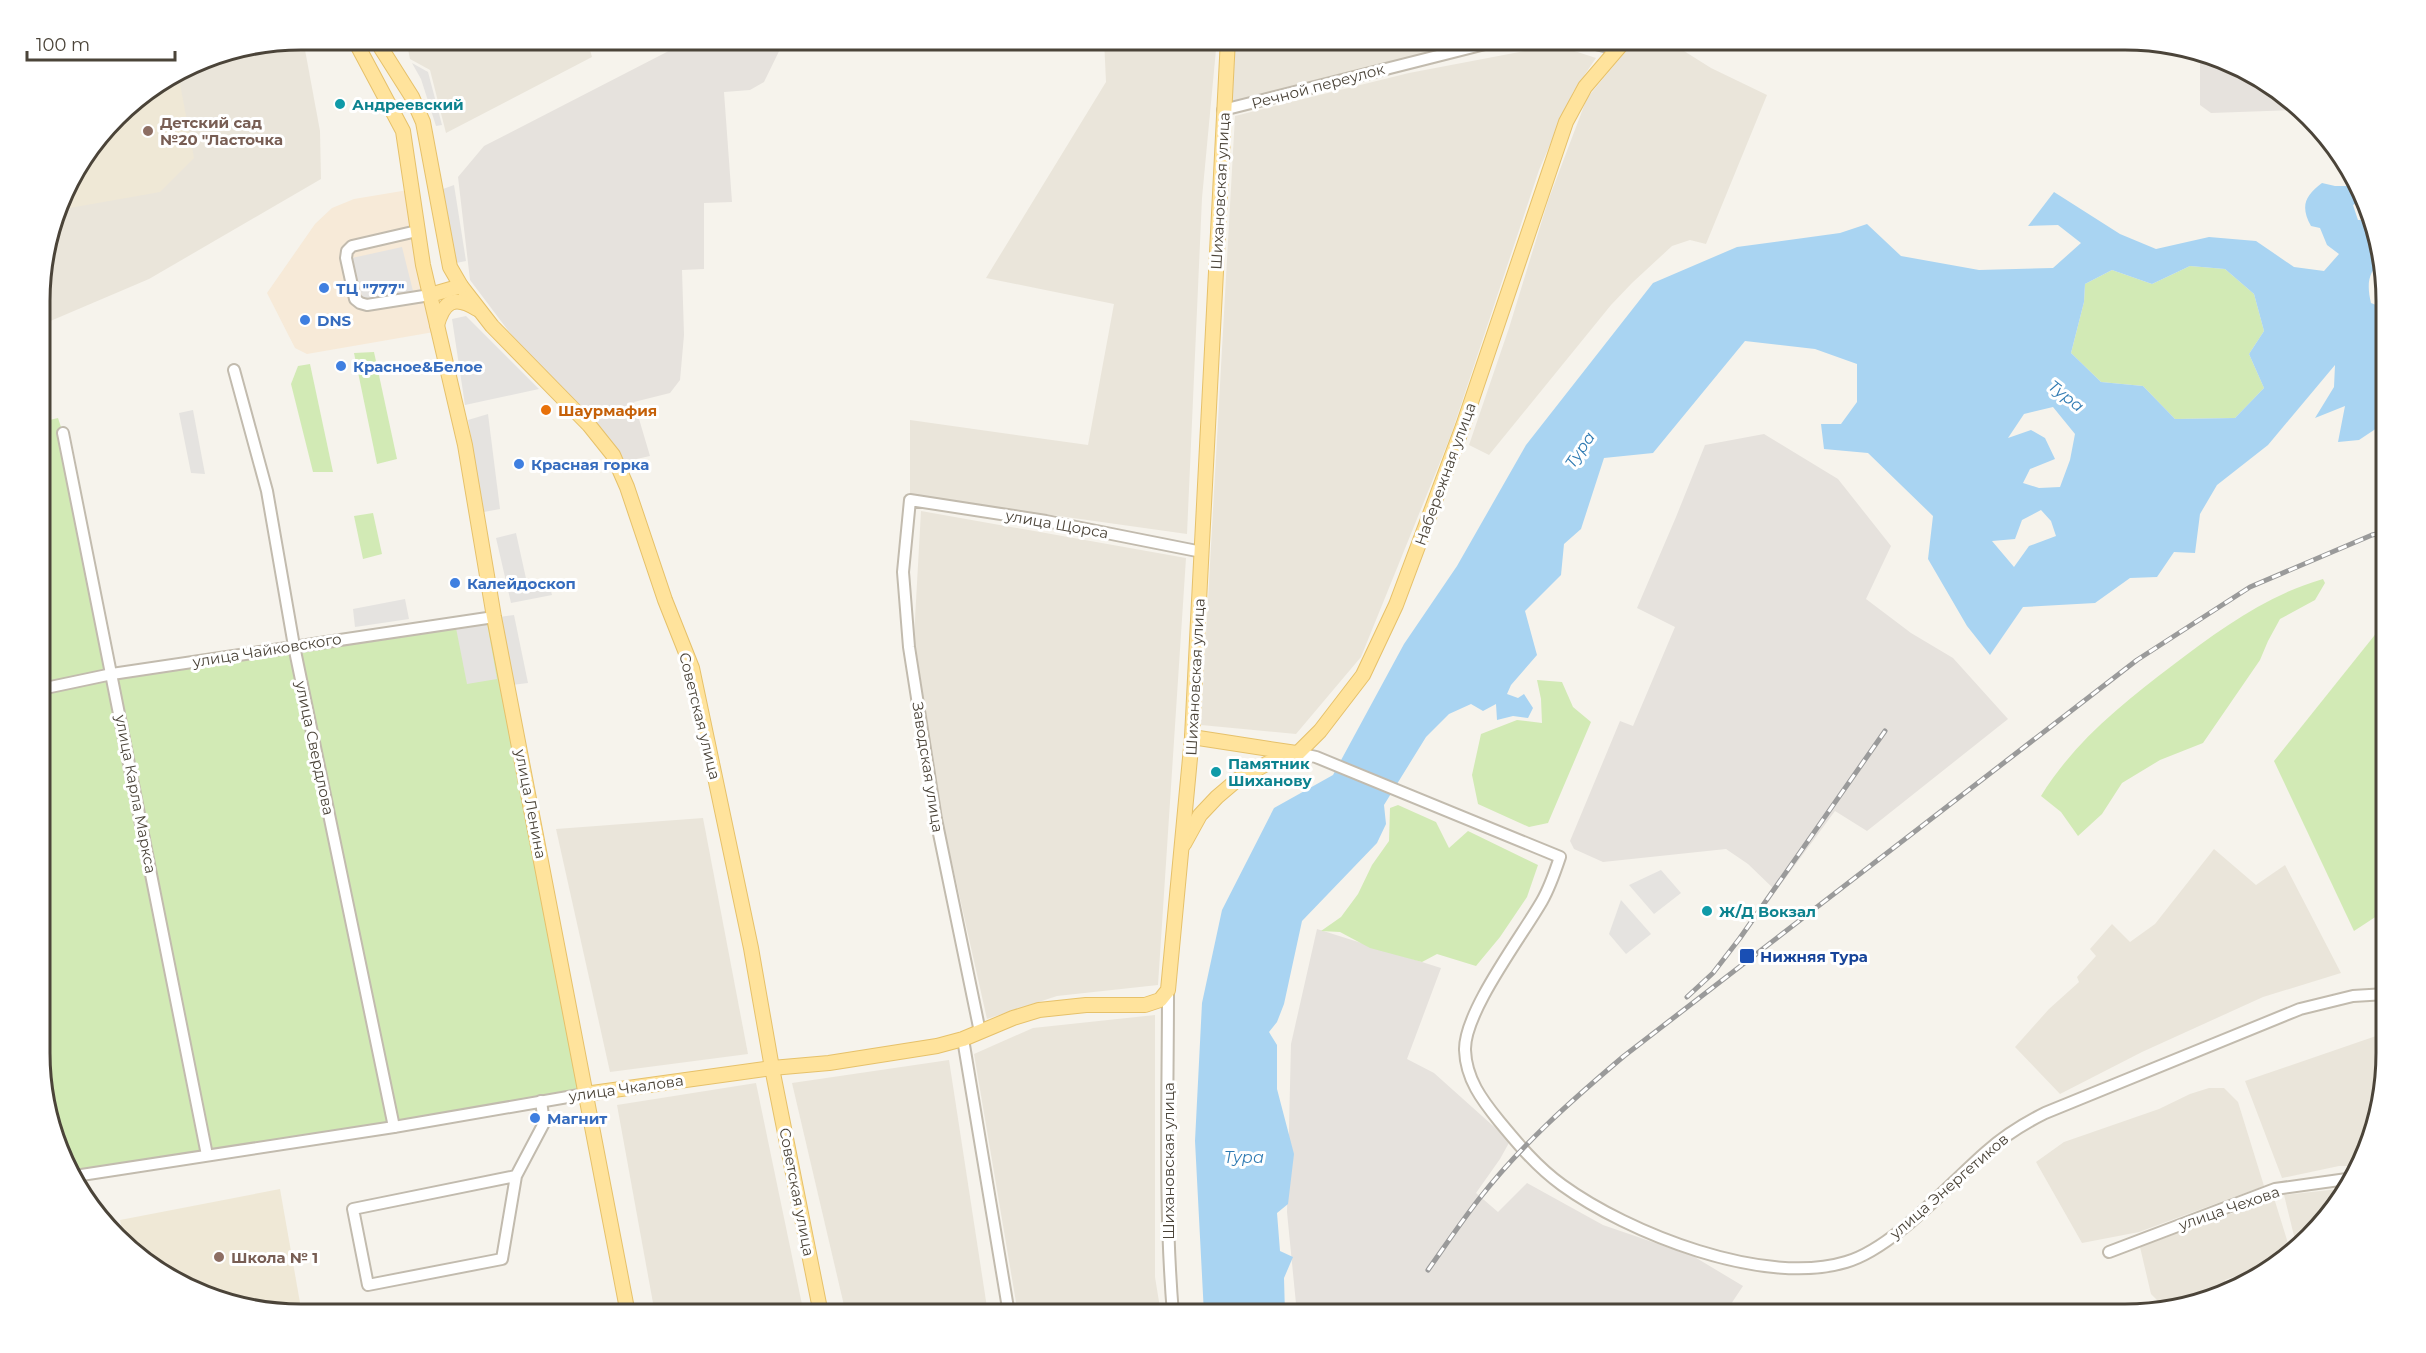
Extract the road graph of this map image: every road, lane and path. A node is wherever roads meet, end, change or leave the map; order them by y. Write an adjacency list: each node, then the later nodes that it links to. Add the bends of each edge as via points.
1 (360, 50): 7 (main road)
2 (384, 50): 6 (main road, Советская улица)
3 (1227, 50): 8 (main road, Шихановская улица)
4 (1461, 50): 8 (street, Речной переулок)
5 (1617, 50): 26 (main road, Набережная улица, via 1585,87 1566,122 1459,437 1379,642 1342,705)
6 (386, 56): 7 (main road, via 378,54); 9 (main road, Советская улица)
7 (366, 62): 10 (main road)
8 (1223, 110): 20 (main road, Шихановская улица)
9 (423, 121): 10 (main road, via 420,126); 11 (main road, Советская улица)
10 (402, 129): 12 (main road, улица Ленина)
11 (441, 227): 12 (main road); 13 (main road, Советская улица, via 450,267)
12 (417, 231): 14 (main road, улица Ленина); 14 (street, via 352,246 346,258 360,303)
13 (461, 286): 14 (main road); 15 (main road, Советская улица)
14 (430, 295): 16 (main road, улица Ленина)
15 (481, 312): 16 (main road, via 458,301 447,304); 32 (main road, Советская улица, via 589,425 613,455 627,487 692,668)
16 (437, 325): 21 (main road, улица Ленина, via 465,445)
17 (234, 370): 22 (street, улица Свердлова, via 267,491)
18 (63, 433): 23 (street, улица Карла Маркса)
19 (910, 500): 20 (street, улица Щорса, via 1046,521); 30 (street, Заводская улица, via 903,572 909,647 936,819)
20 (1202, 552): 25 (main road, Шихановская улица)
21 (494, 617): 22 (street, улица Чайковского); 33 (main road, улица Ленина)
22 (294, 646): 23 (street, улица Чайковского); 35 (street, улица Свердлова)
23 (112, 674): 24 (street, улица Чайковского); 36 (street, улица Карла Маркса)
24 (50, 687)
25 (1192, 737): 26 (main road); 27 (main road, Шихановская улица)
26 (1298, 753): 27 (main road, Набережная улица, via 1237,780 1200,815); 29 (street, улица Энергетиков, via 1560,857 1543,899 1478,1006 1466,1038 1468,1071 1479,1095 1522,1149 1561,1184 1587,1202 1674,1243 1716,1256 1795,1269 1847,1262 1890,1237 1987,1151 2016,1128 2045,1113 2300,1009)
27 (1182, 848): 28 (main road, Шихановская улица)
28 (1168, 990): 30 (main road, улица Чкалова, via 1160,1000 1145,1005 1053,1008 1013,1018); 44 (street, Шихановская улица)
29 (2376, 995)
30 (981, 1032): 31 (main road, улица Чкалова)
31 (963, 1039): 32 (main road, улица Чкалова, via 829,1063); 43 (street)
32 (772, 1068): 33 (main road, улица Чкалова); 42 (main road, Советская улица)
33 (585, 1094): 34 (street, улица Чкалова); 41 (main road, улица Ленина)
34 (541, 1101): 35 (street, улица Чкалова); 38 (street, via 544,1123)
35 (394, 1127): 36 (street, улица Чкалова)
36 (207, 1155): 37 (street, улица Чкалова)
37 (81, 1175)
38 (516, 1176): 38 (street, via 353,1209 368,1285 502,1258)
39 (2342, 1180): 40 (street, улица Чехова, via 2275,1189)
40 (2109, 1252)
41 (626, 1304)
42 (819, 1304)
43 (1007, 1304)
44 (1172, 1304)

